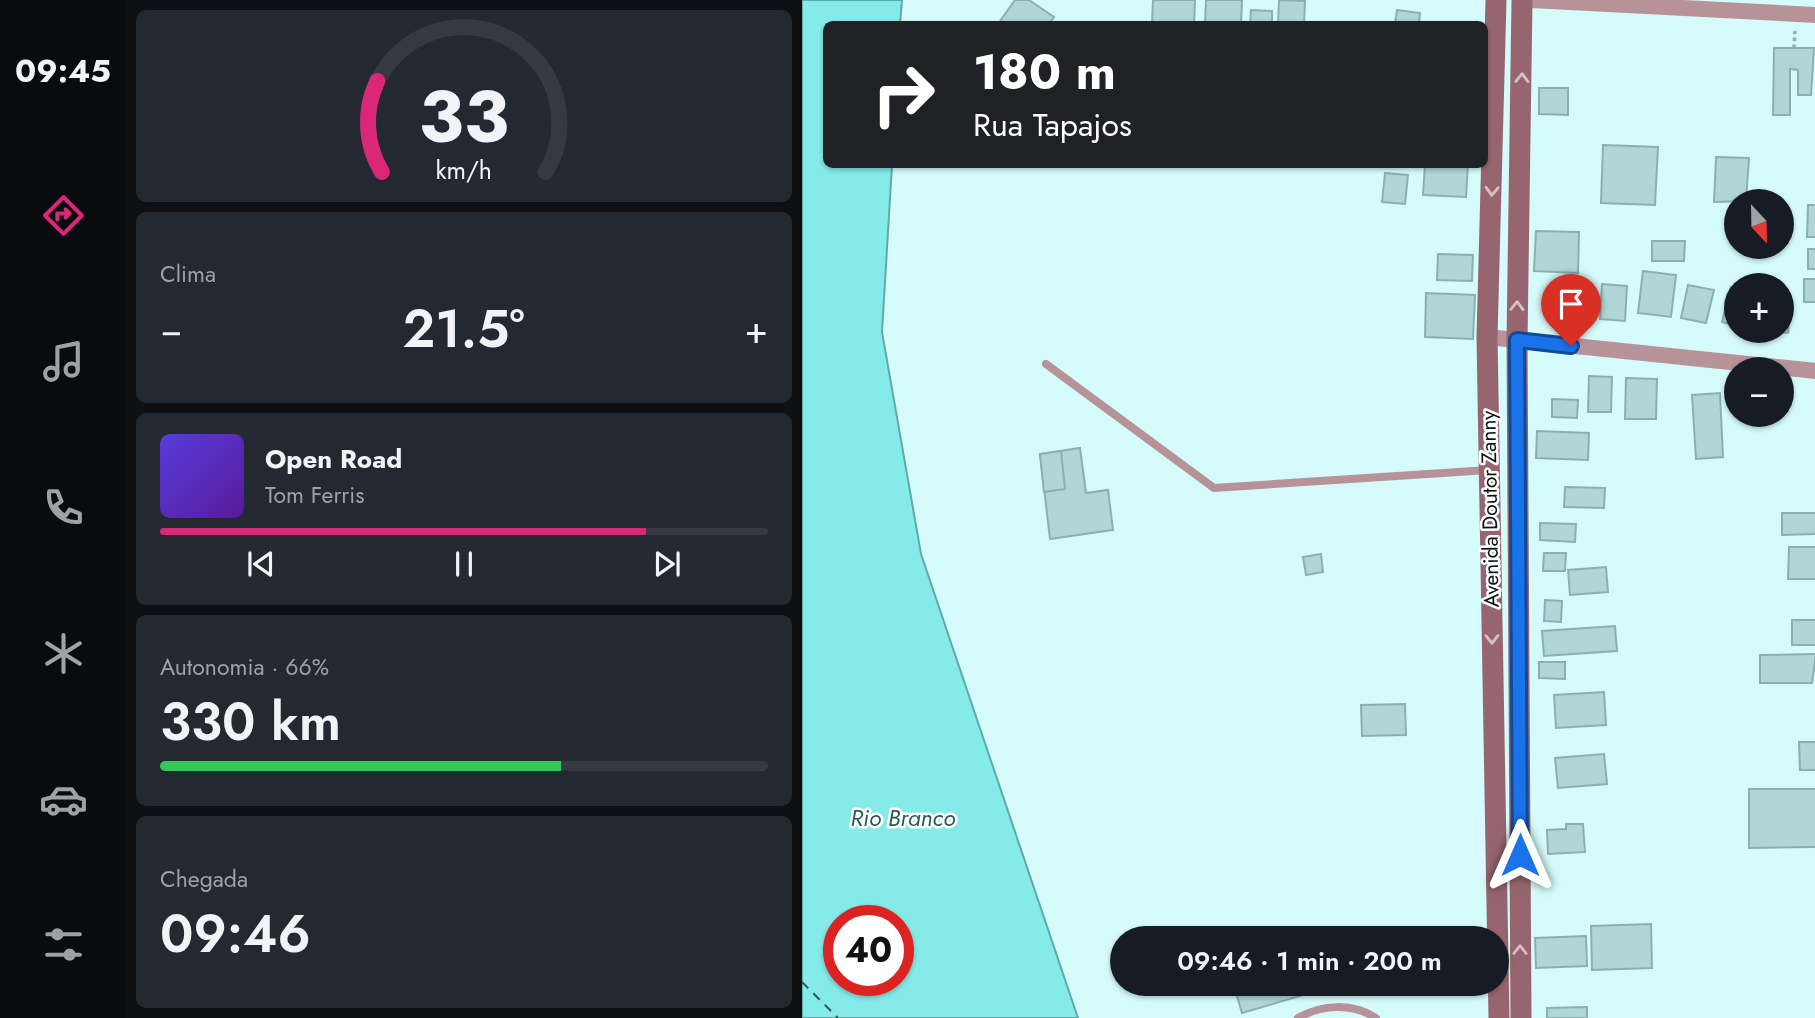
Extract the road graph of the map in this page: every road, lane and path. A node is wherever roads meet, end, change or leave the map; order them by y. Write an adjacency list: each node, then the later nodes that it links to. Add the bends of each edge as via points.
1 (1496, 0): 5 (street, Avenida Doutor Zanny)
2 (1522, 0): 7 (street, Avenida Doutor Zanny, one-way to 2)
3 (1531, 0): 4 (street)
4 (1815, 15)
5 (1489, 136): 6 (street, Avenida Doutor Zanny, one-way to 6)
6 (1487, 337): 7 (street); 10 (street, Avenida Doutor Zanny)
7 (1517, 340): 9 (street); 14 (street, Avenida Doutor Zanny, one-way to 7)
8 (1046, 364): 10 (lane, via 1214,488)
9 (1815, 371)
10 (1489, 470): 13 (street, Avenida Doutor Zanny, one-way to 13)
11 (1298, 1018): 12 (lane, via 1345,1006)
12 (1376, 1018)
13 (1499, 1018)
14 (1521, 1018)

